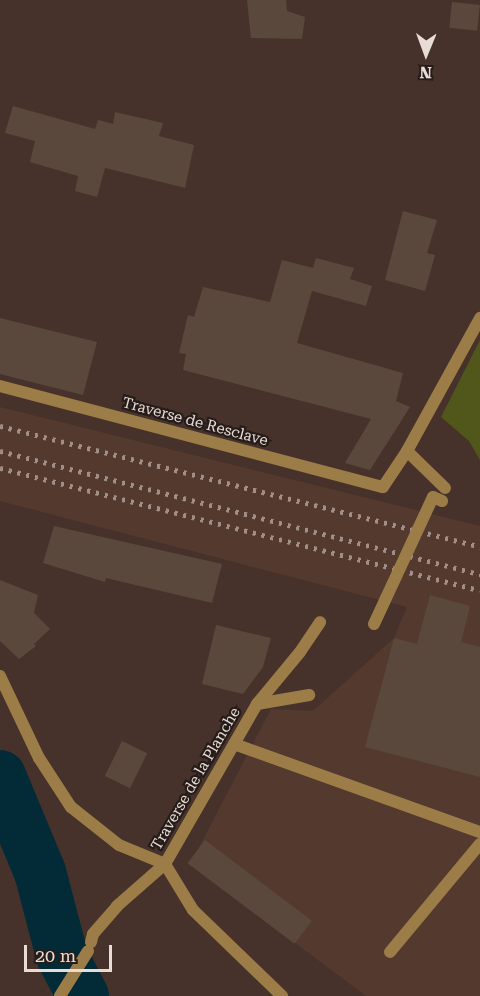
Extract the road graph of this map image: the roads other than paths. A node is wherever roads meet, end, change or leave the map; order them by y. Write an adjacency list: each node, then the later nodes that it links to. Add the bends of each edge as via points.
1 (480, 318): 3 (street)
2 (0, 386): 3 (street, Traverse de Resclave, via 383,487)
3 (407, 451): 4 (street)
4 (445, 488)
5 (442, 501): 7 (street, bridge, via 433,497)
6 (320, 622): 10 (street, Traverse de la Planche)
7 (374, 624)
8 (0, 676): 14 (street, via 39,758 71,807 119,846)
9 (309, 695): 10 (street)
10 (257, 704): 11 (street, Traverse de la Planche)
11 (234, 744): 12 (street); 14 (street, Traverse de la Planche)
12 (480, 832)
13 (480, 844): 15 (street)
14 (165, 864): 16 (street, Traverse de la Planche, via 117,906 93,934); 17 (street, via 193,910)
15 (390, 952)
16 (60, 996)
17 (282, 996)

